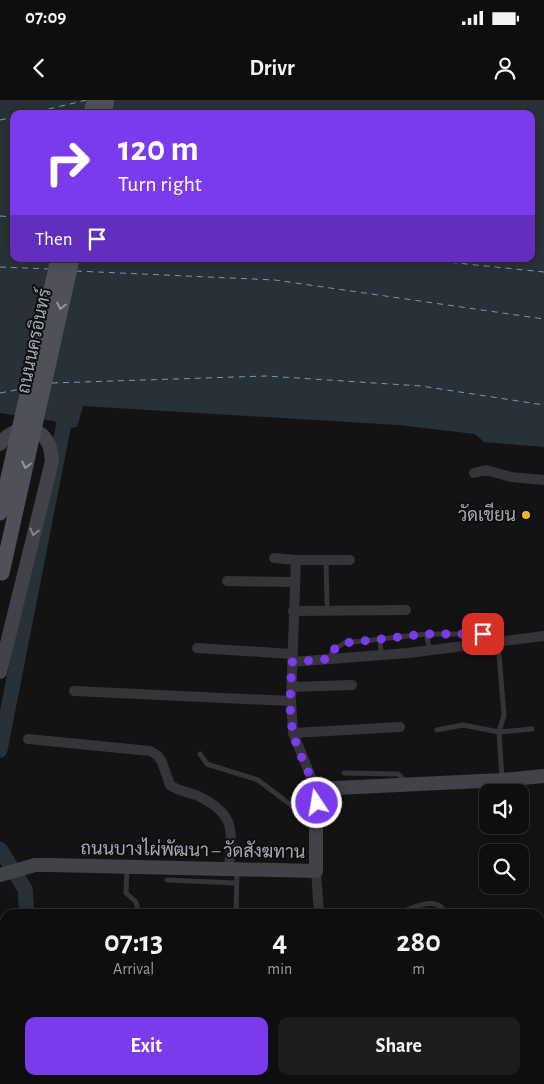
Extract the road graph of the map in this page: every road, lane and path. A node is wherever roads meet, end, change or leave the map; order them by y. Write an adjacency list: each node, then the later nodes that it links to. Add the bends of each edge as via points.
1 (57, 262): 6 (main road, ถนนนครอินทร์, bridge)
2 (71, 262): 11 (main road, ถนนนครอินทร์, one-way to 11, bridge)
3 (0, 444): 27 (street, one-way to 27, via 15,430 36,432 50,445 52,461)
4 (474, 473): 5 (street, via 486,470 510,478)
5 (544, 480)
6 (0, 514)
7 (274, 558): 8 (street)
8 (296, 560): 9 (street); 13 (street)
9 (326, 560): 10 (street); 14 (lane)
10 (350, 560)
11 (1, 578)
12 (227, 581): 13 (street)
13 (295, 582): 16 (street)
14 (327, 604)
15 (406, 610): 16 (street)
16 (293, 611): 25 (street)
17 (426, 634): 19 (lane); 20 (lane); 23 (lane)
18 (544, 636): 21 (street)
19 (380, 638): 24 (lane); 26 (lane, via 338,645)
20 (472, 640): 21 (street); 23 (street)
21 (496, 643): 35 (lane, via 504,715)
22 (197, 648): 25 (street)
23 (430, 651): 24 (street)
24 (381, 655): 26 (street)
25 (292, 658): 26 (street); 29 (street)
26 (329, 659)
27 (0, 672)
28 (352, 685): 29 (street)
29 (291, 688): 31 (street)
30 (74, 691): 31 (street)
31 (291, 701): 36 (street)
32 (400, 726): 36 (street)
33 (532, 729): 35 (lane)
34 (437, 730): 35 (lane, via 463,725)
35 (499, 732): 41 (lane)
36 (293, 733): 43 (street)
37 (28, 739): 48 (street, via 150,751 158,755 170,785 211,803 226,817 231,832)
38 (200, 754): 44 (lane, via 207,764 258,780 295,808)
39 (344, 773): 42 (lane, via 398,774)
40 (544, 776): 41 (street)
41 (502, 780): 42 (street)
42 (404, 786): 43 (street)
43 (316, 789): 44 (street, ถนนบางไผ่พัฒนา – วัดสังฆทาน)
44 (318, 817): 46 (street, ถนนบางไผ่พัฒนา – วัดสังฆทาน)
45 (127, 867): 47 (street, ถนนบางไผ่พัฒนา – วัดสังฆทาน, via 43,865); 48 (street, ถนนบางไผ่พัฒนา – วัดสังฆทาน); 50 (lane, via 126,893 136,902)
46 (316, 872): 48 (street, ถนนบางไผ่พัฒนา – วัดสังฆทาน); 52 (street)
47 (3, 874)
48 (234, 874): 49 (lane); 51 (lane)
49 (167, 880)
50 (138, 909)
51 (236, 909)
52 (319, 909)
53 (413, 909): 54 (lane, via 432,903 438,903)
54 (443, 909)

